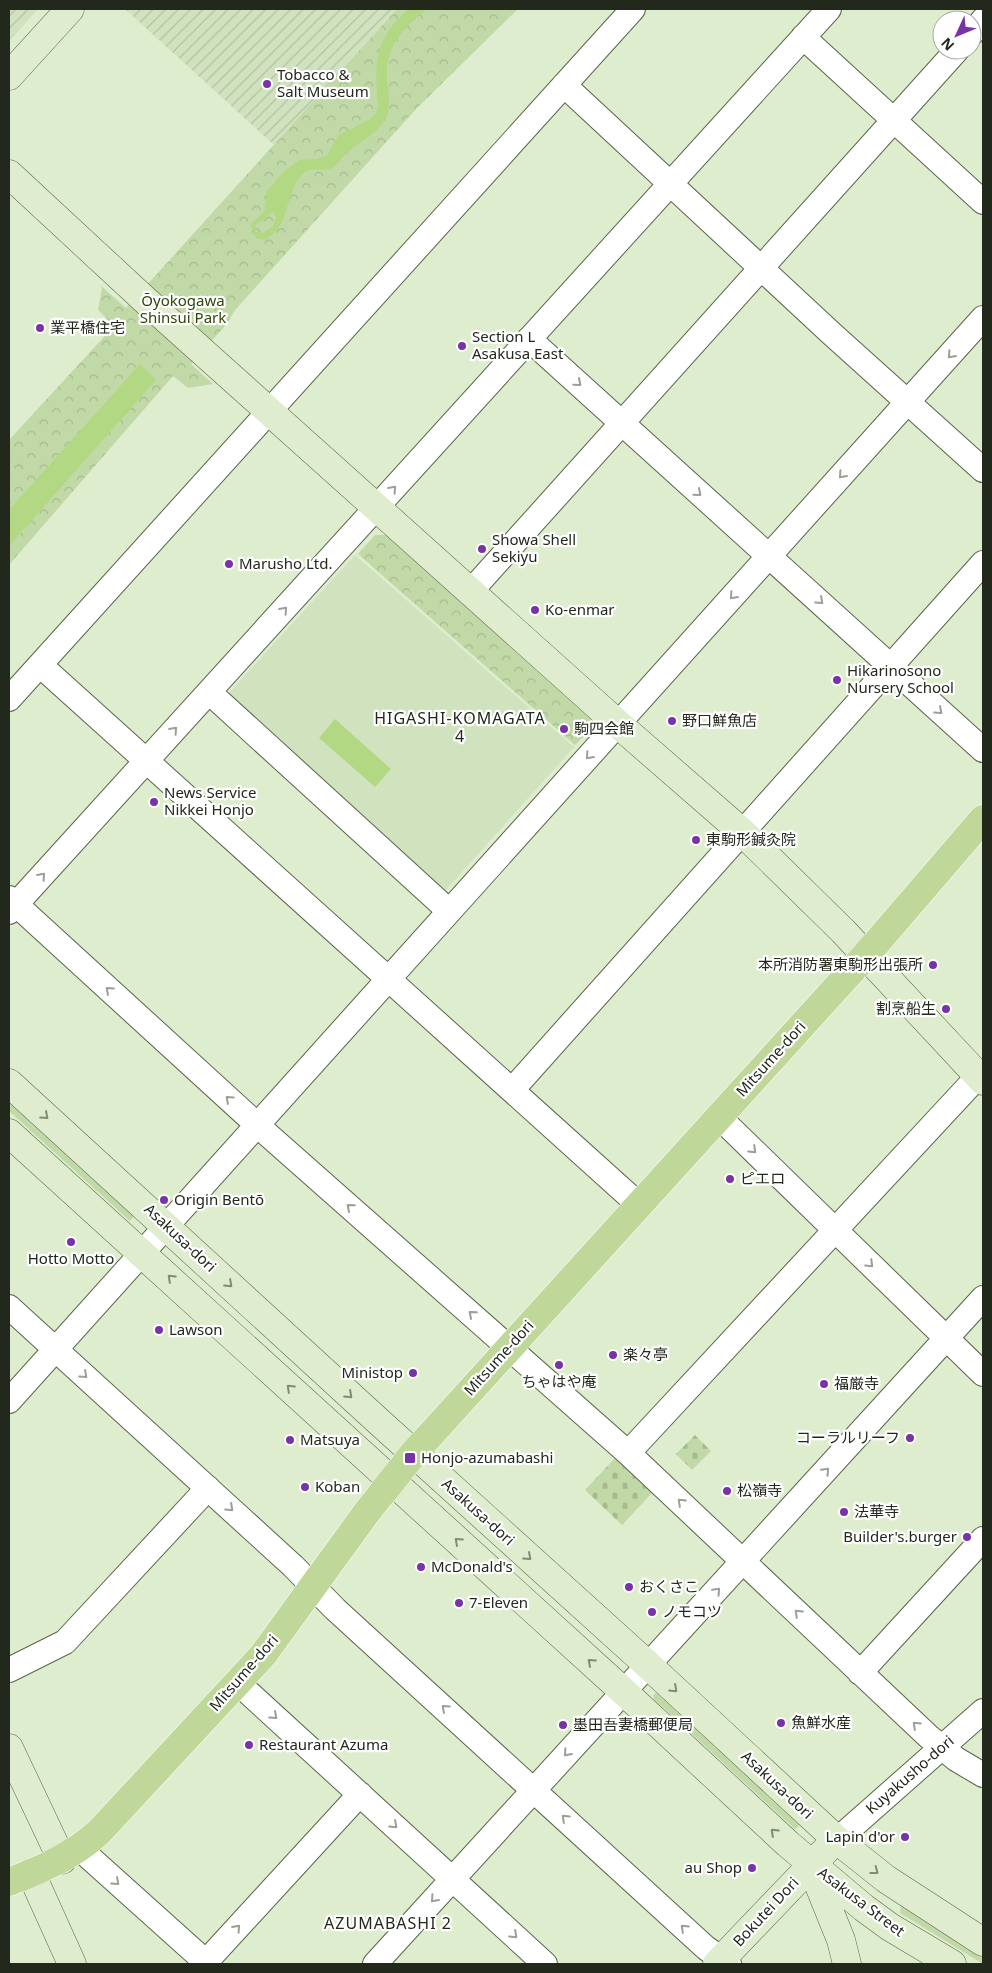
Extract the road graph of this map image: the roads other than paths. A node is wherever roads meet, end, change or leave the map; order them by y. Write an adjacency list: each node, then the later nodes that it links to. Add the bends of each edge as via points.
1 (70, 9): 6 (main road)
2 (633, 9): 7 (street)
3 (829, 9): 4 (street)
4 (803, 37): 8 (street); 10 (street)
5 (948, 60): 8 (street)
6 (9, 76)
7 (564, 85): 10 (street); 16 (street)
8 (894, 120): 11 (street); 12 (street)
9 (9, 174): 16 (main road, via 144,300)
10 (670, 184): 12 (street); 14 (street)
11 (983, 202)
12 (761, 268): 15 (street); 17 (street)
13 (983, 318): 15 (street, one-way to 15)
14 (528, 340): 17 (street, one-way to 17); 19 (street, one-way to 14)
15 (908, 401): 18 (street); 20 (street, one-way to 20)
16 (270, 411): 19 (main road); 23 (street)
17 (622, 422): 20 (street, one-way to 20); 22 (street)
18 (983, 470)
19 (376, 507): 22 (main road); 25 (street, one-way to 19)
20 (769, 555): 24 (street, one-way to 24); 27 (street, one-way to 27)
21 (983, 564): 24 (street)
22 (470, 591): 27 (main road)
23 (40, 665): 26 (street); 29 (street)
24 (892, 666): 28 (street, one-way to 28); 31 (street)
25 (209, 692): 29 (street, one-way to 25); 33 (street)
26 (9, 700)
27 (618, 724): 31 (main road); 33 (street, one-way to 33)
28 (983, 750)
29 (146, 760): 32 (street, one-way to 29); 35 (street)
30 (983, 819): 34 (main road, Mitsume-dori)
31 (742, 832): 34 (main road); 38 (street)
32 (11, 905): 40 (street, one-way to 32)
33 (449, 911): 35 (street)
34 (866, 955): 36 (main road); 39 (main road, Mitsume-dori)
35 (387, 980): 38 (street); 40 (street)
36 (982, 1076): 44 (street)
37 (9, 1083): 43 (main road, Asakusa-dori, one-way to 43)
38 (512, 1090): 42 (street)
39 (718, 1116): 42 (main road, Mitsume-dori); 44 (street, one-way to 44)
40 (258, 1126): 43 (street); 49 (street, one-way to 40)
41 (9, 1133): 45 (main road)
42 (638, 1204): 49 (main road, Mitsume-dori)
43 (166, 1225): 45 (street); 53 (main road, Asakusa-dori, one-way to 53)
44 (836, 1231): 48 (street, one-way to 48); 54 (street)
45 (143, 1253): 50 (street); 55 (main road, one-way to 45)
46 (983, 1298): 48 (street)
47 (9, 1307): 50 (street)
48 (946, 1338): 51 (street); 58 (street, one-way to 48)
49 (509, 1346): 53 (main road, Mitsume-dori); 54 (street)
50 (55, 1350): 52 (street); 56 (street, one-way to 56)
51 (983, 1374)
52 (9, 1401)
53 (414, 1453): 55 (main road, Mitsume-dori); 60 (main road, Asakusa-dori, one-way to 60)
54 (628, 1453): 58 (street, one-way to 54)
55 (391, 1480): 59 (main road, Mitsume-dori); 64 (main road, one-way to 55)
56 (208, 1488): 59 (street, one-way to 59); 61 (street, via 65,1642)
57 (983, 1539): 62 (street)
58 (744, 1561): 60 (street, one-way to 58); 62 (street, one-way to 58)
59 (312, 1587): 63 (main road, Mitsume-dori, via 263,1655); 69 (street, one-way to 59)
60 (648, 1665): 64 (street); 71 (main road, Asakusa-dori, one-way to 71)
61 (9, 1670)
62 (860, 1673): 67 (street, one-way to 62)
63 (238, 1683): 70 (street, one-way to 70); 72 (main road, Mitsume-dori, via 100,1832)
64 (623, 1691): 69 (street, one-way to 69); 73 (main road, one-way to 64)
65 (983, 1711): 67 (street, Kuyakusho-dori)
66 (9, 1748): 72 (main road)
67 (941, 1748): 68 (street); 71 (street, Kuyakusho-dori)
68 (983, 1775)
69 (534, 1789): 75 (street); 78 (street, one-way to 69)
70 (360, 1794): 75 (street, one-way to 75); 80 (street, one-way to 70)
71 (837, 1840): 73 (main road, Bokutei Dori); 76 (main road, one-way to 76, via 886,1879)
72 (71, 1854): 74 (main road, Mitsume-dori); 80 (street, one-way to 80)
73 (811, 1864): 78 (main road, Bokutei Dori); 82 (main road, Asakusa Street); 83 (main road, Asakusa Street, via 890,1926)
74 (20, 1877): 79 (main road)
75 (452, 1879): 77 (street, one-way to 77); 81 (street, one-way to 81)
76 (983, 1942)
77 (536, 1961)
78 (723, 1962)
79 (72, 1964)
80 (206, 1964)
81 (375, 1964)
82 (847, 1964)
83 (952, 1964)

